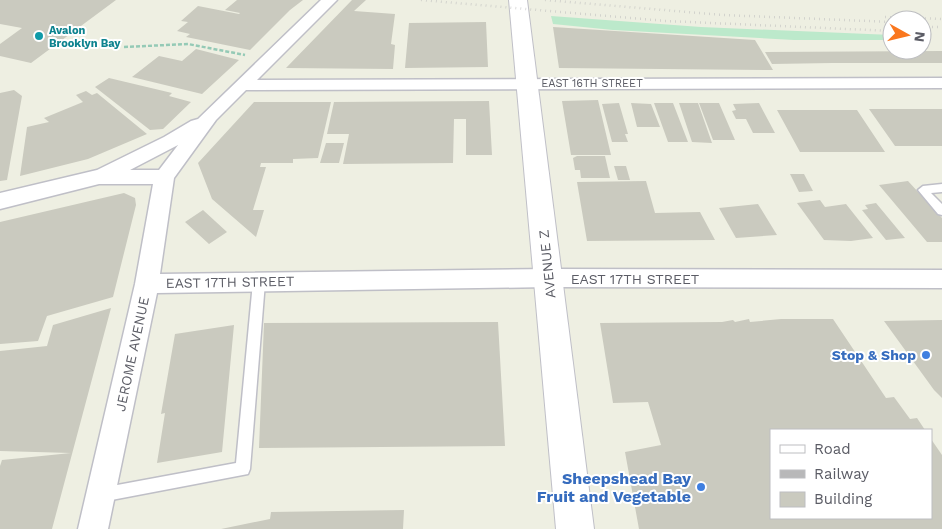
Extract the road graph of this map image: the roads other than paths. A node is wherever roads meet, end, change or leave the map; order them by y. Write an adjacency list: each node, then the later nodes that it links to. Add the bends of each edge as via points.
1 (330, 0): 5 (street)
2 (518, 0): 3 (street, AVENUE Z)
3 (527, 83): 4 (street, EAST 16TH STREET); 5 (street, EAST 16TH STREET); 12 (street, AVENUE Z)
4 (942, 83)
5 (241, 86): 6 (street)
6 (210, 116): 7 (street); 8 (street)
7 (99, 177): 8 (street); 10 (street)
8 (164, 177): 15 (street, JEROME AVENUE)
9 (942, 188): 11 (lane, via 923,190)
10 (0, 201)
11 (942, 211)
12 (548, 278): 13 (street, EAST 17TH STREET); 14 (street, EAST 17TH STREET); 18 (street, AVENUE Z)
13 (942, 279)
14 (259, 282): 15 (street, EAST 17TH STREET); 16 (lane, via 243,469)
15 (147, 284): 16 (street, JEROME AVENUE)
16 (101, 495): 17 (street, JEROME AVENUE)
17 (93, 529)
18 (575, 529)

